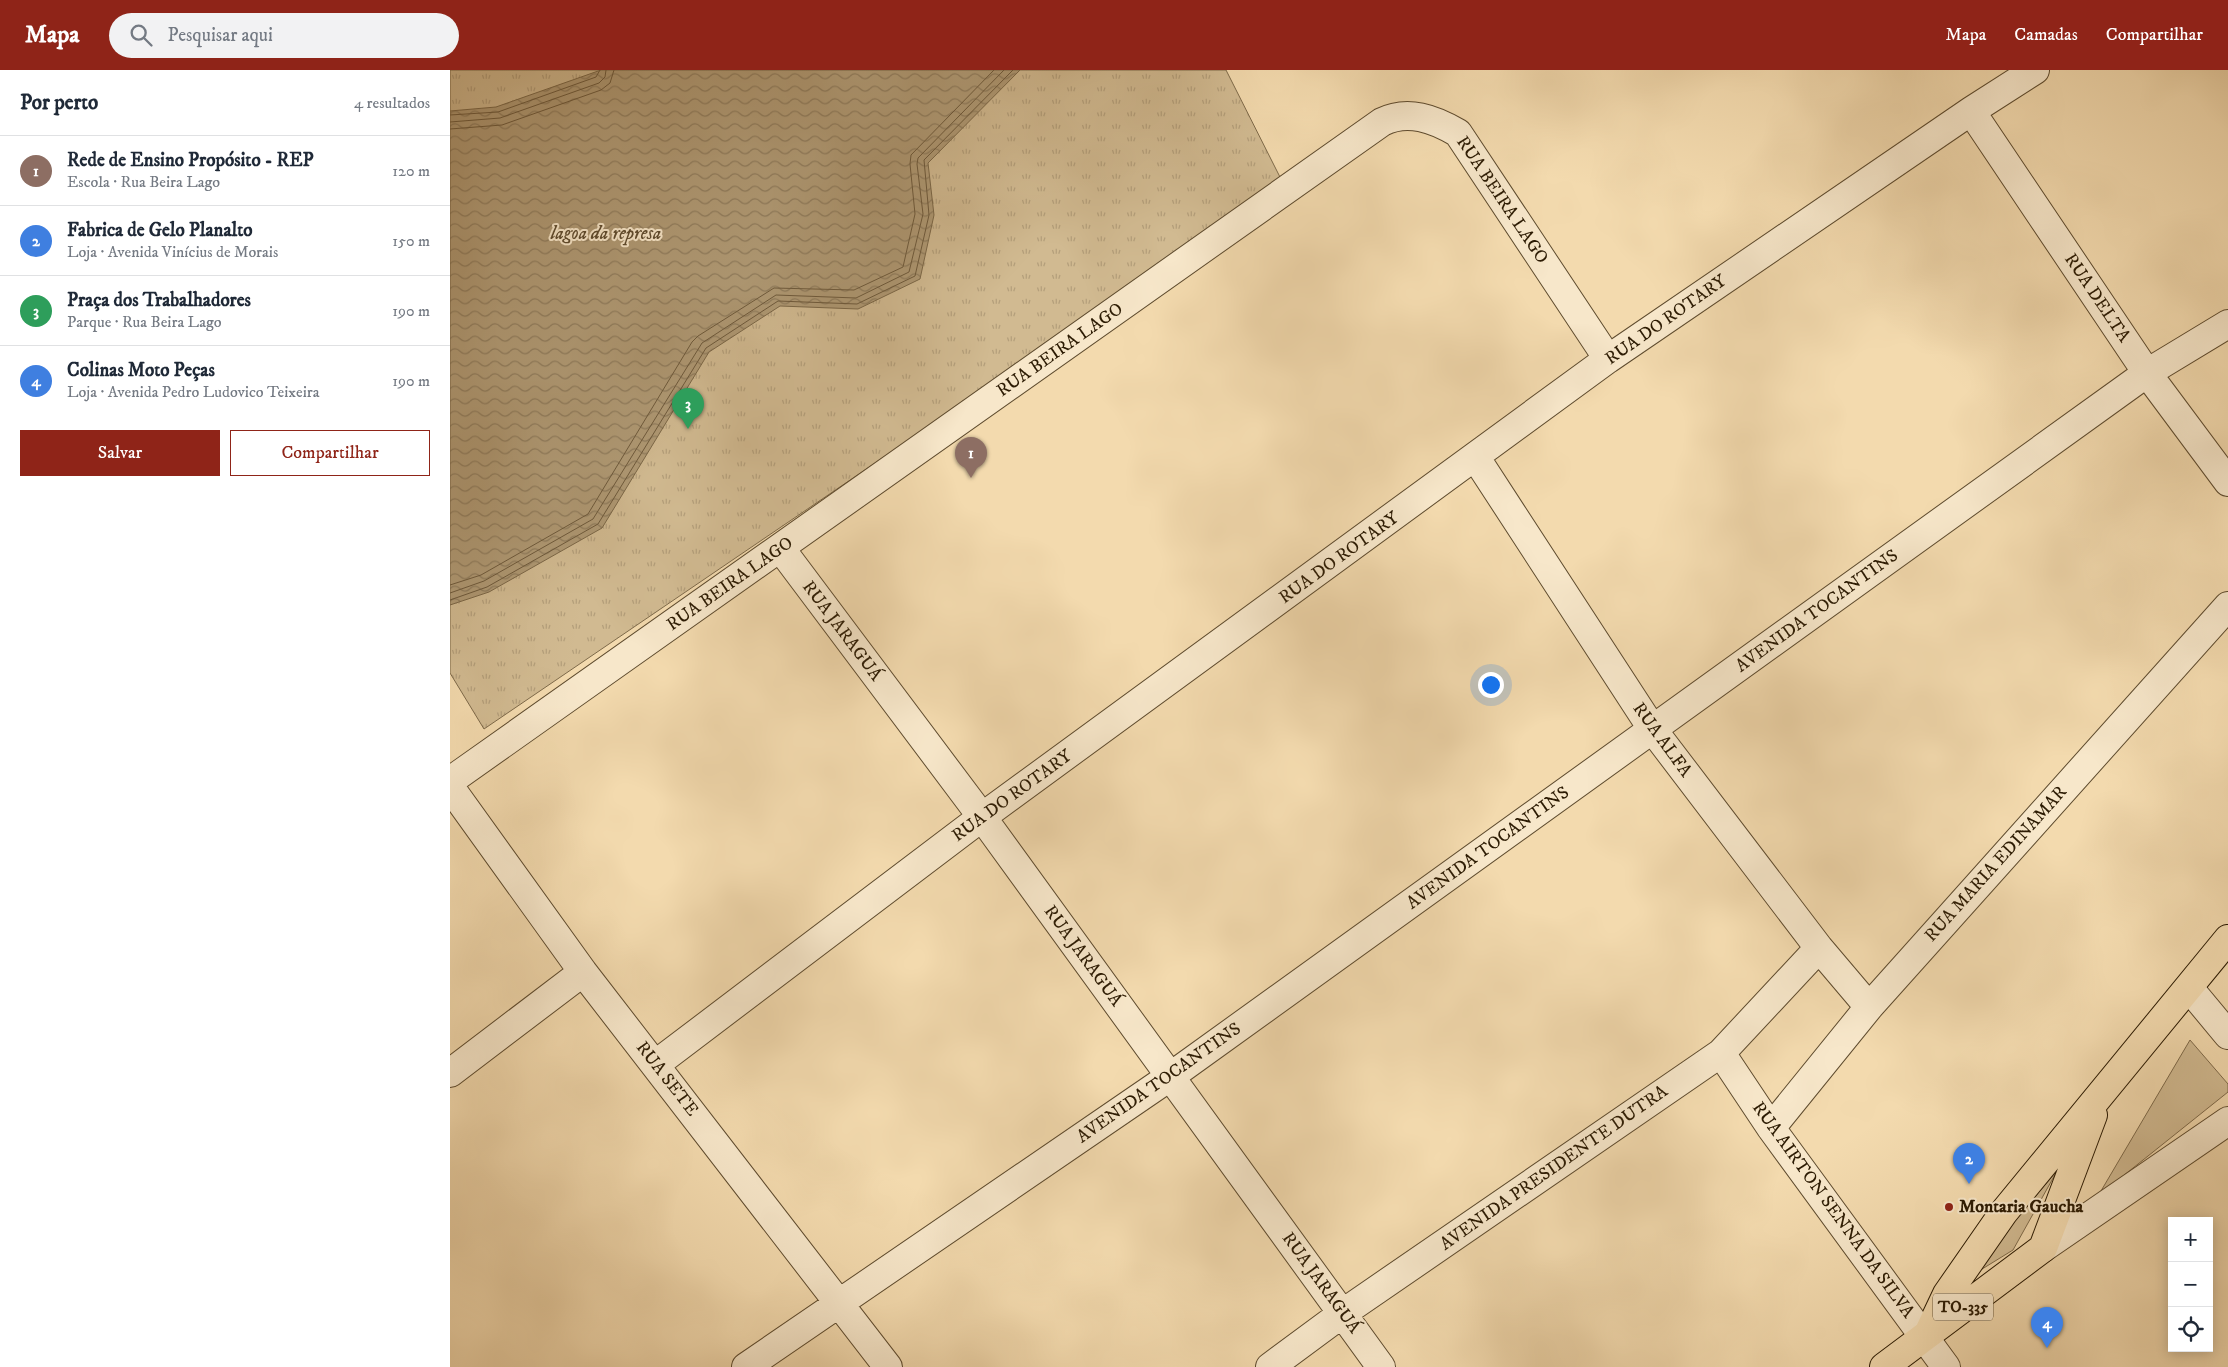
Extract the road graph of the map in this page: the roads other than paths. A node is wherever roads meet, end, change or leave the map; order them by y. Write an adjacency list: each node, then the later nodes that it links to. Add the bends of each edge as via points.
1 (2035, 70): 2 (street, RUA DO ROTARY)
2 (1971, 111): 4 (street, RUA DO ROTARY); 5 (street, RUA DELTA)
3 (2228, 324): 5 (street, AVENIDA TOCANTINS)
4 (1608, 359): 6 (street, RUA DO ROTARY); 8 (street, RUA BEIRA LAGO, via 1458,133 1427,118 1394,116)
5 (2148, 373): 7 (street, RUA DELTA); 10 (street, AVENIDA TOCANTINS)
6 (1476, 458): 10 (street, RUA ALFA); 13 (street, RUA DO ROTARY)
7 (2228, 482)
8 (780, 548): 11 (street, RUA BEIRA LAGO); 13 (street, RUA JARAGUÁ)
9 (2228, 606): 18 (street, RUA MARIA EDINAMAR)
10 (1653, 730): 15 (street, RUA ALFA); 23 (street, AVENIDA TOCANTINS)
11 (450, 781)
12 (450, 787): 16 (street, RUA SETE)
13 (982, 818): 21 (street, RUA DO ROTARY); 23 (street, RUA JARAGUÁ)
14 (2228, 939): 17 (main road, TO-335)
15 (1819, 948): 18 (street, RUA ALFA); 20 (street, AVENIDA PRESIDENTE DUTRA)
16 (583, 972): 21 (street, RUA SETE); 22 (street)
17 (2189, 988): 19 (street); 24 (main road, TO-335)
18 (1869, 1007): 26 (street, RUA MARIA EDINAMAR)
19 (2228, 1035)
20 (1721, 1053): 26 (street, RUA AIRTON SENNA DA SILVA); 29 (street, AVENIDA PRESIDENTE DUTRA)
21 (656, 1064): 28 (street, RUA SETE)
22 (450, 1073)
23 (1171, 1076): 28 (street, AVENIDA TOCANTINS); 29 (street, RUA JARAGUÁ)
24 (2101, 1095): 27 (main road, TO-335); 30 (main road, TO-335, via 2004,1212 1947,1294)
25 (2228, 1121): 27 (street)
26 (1771, 1128): 30 (street, RUA AIRTON SENNA DA SILVA)
27 (2043, 1248): 30 (main road, TO-335)
28 (839, 1302): 31 (street, AVENIDA TOCANTINS); 32 (street, RUA SETE)
29 (1343, 1313): 33 (street, AVENIDA PRESIDENTE DUTRA); 34 (street, RUA JARAGUÁ)
30 (1927, 1334): 35 (main road, TO-335); 36 (street, RUA AIRTON SENNA DA SILVA)
31 (746, 1367)
32 (888, 1367)
33 (1270, 1367)
34 (1381, 1367)
35 (1884, 1367)
36 (1946, 1367)

